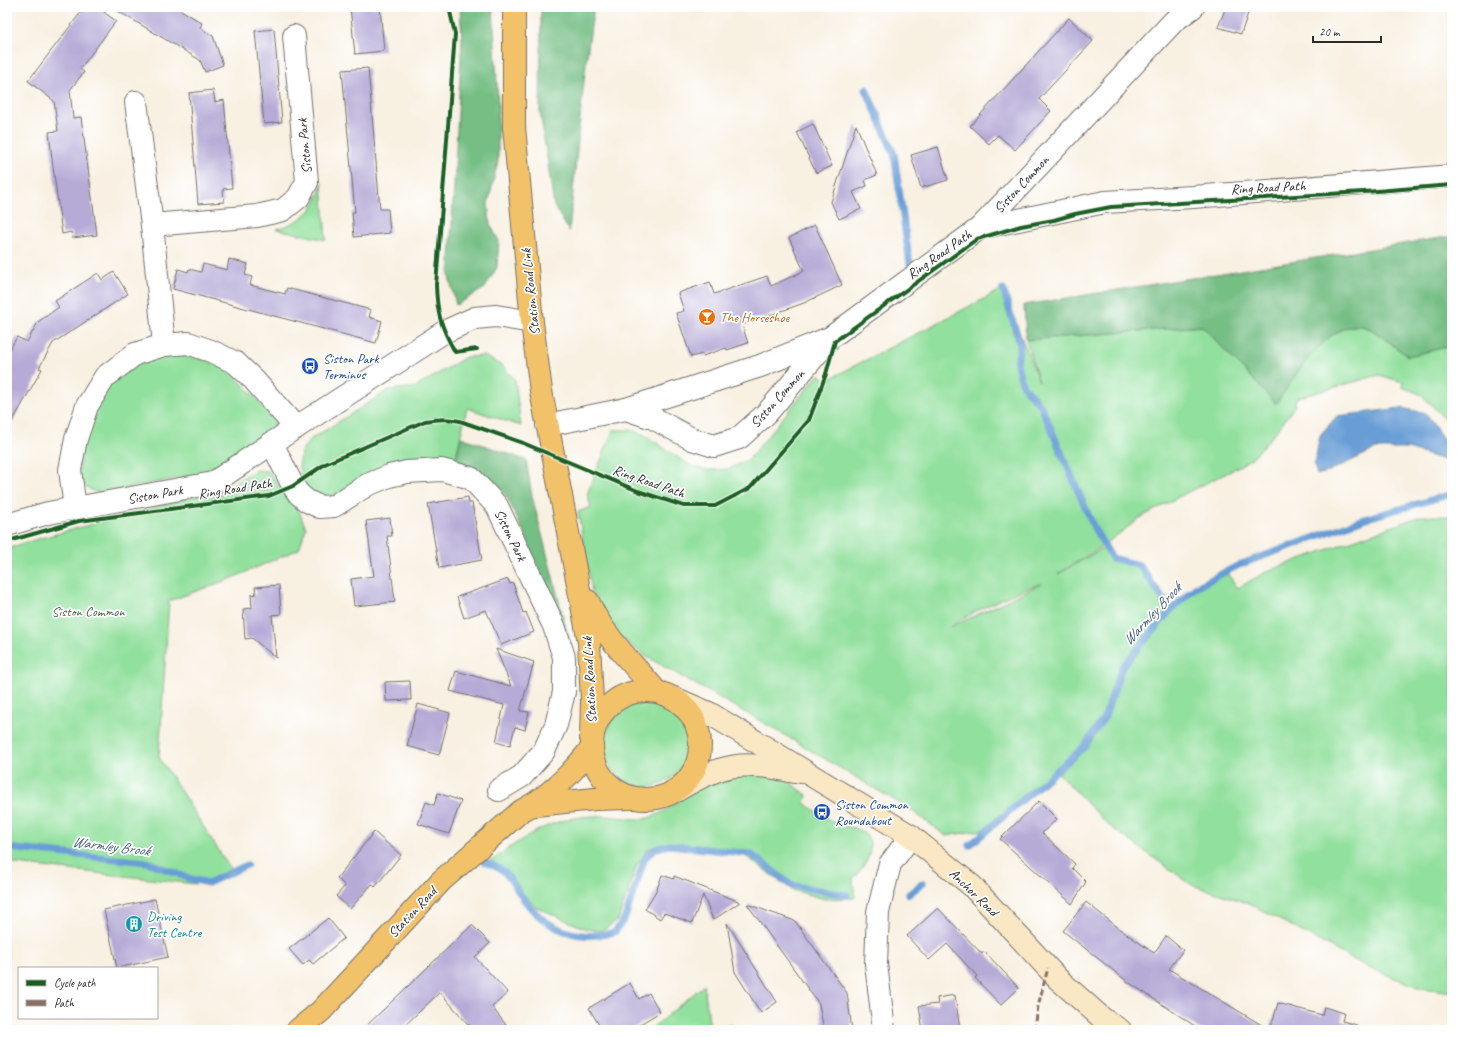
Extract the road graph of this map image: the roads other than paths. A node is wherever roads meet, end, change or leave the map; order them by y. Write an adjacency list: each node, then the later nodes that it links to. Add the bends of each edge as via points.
1 (514, 7): 8 (main road, Station Road Link, via 514,127)
2 (1192, 7): 7 (street, Siston Common, via 1174,21)
3 (294, 36): 6 (street, Siston Park, via 307,182 298,198 283,210 258,216)
4 (136, 102): 6 (street)
5 (1452, 176): 7 (street, Ring Road Path, via 1105,202)
6 (152, 225): 10 (street)
7 (980, 228): 9 (street, Siston Common)
8 (532, 322): 12 (main road, Station Road Link); 13 (street, Siston Park, via 496,316 475,318 444,332)
9 (830, 338): 11 (street, Siston Common, via 760,366); 11 (street, Siston Common, via 767,413 739,438 714,446 692,439 653,418)
10 (164, 345): 13 (street, via 188,343 236,363); 15 (street, via 135,354 105,377 86,406 70,470)
11 (626, 409): 12 (street, Siston Common)
12 (547, 425): 17 (main road, Station Road Link)
13 (296, 428): 14 (street, Siston Park)
14 (272, 443): 15 (street, Siston Park, via 213,483); 21 (street, Siston Park, via 296,490 307,501 320,507 334,506 367,485 388,476 442,470 471,478 497,506 554,626 564,657 564,692 556,725 544,751 522,776)
15 (75, 508): 16 (street, Siston Park)
16 (7, 525)
17 (575, 575): 18 (main road, Station Road Link, via 596,619 609,638); 19 (main road, Station Road Link, via 589,642)
18 (665, 694): 19 (main road, via 640,690 622,695 605,708 594,724); 20 (street, Anchor Road, via 709,713); 22 (main road, via 684,706 695,721 700,740 696,768 690,778)
19 (591, 743): 23 (main road, via 592,757 598,773 611,787); 24 (main road, Station Road, via 576,768)
20 (810, 775): 22 (street, Anchor Road, via 766,765 745,764 721,768 697,778); 25 (street, Anchor Road)
21 (500, 790)
22 (676, 791): 23 (main road, via 650,800)
23 (631, 798): 24 (main road, Station Road)
24 (535, 805): 26 (main road, Station Road, via 521,812 441,881 321,1011)
25 (911, 836): 27 (street, via 890,864 878,912 876,964); 28 (street, Anchor Road, via 972,886 1058,979 1103,1019)
26 (298, 1030)
27 (884, 1030)
28 (1120, 1030)

